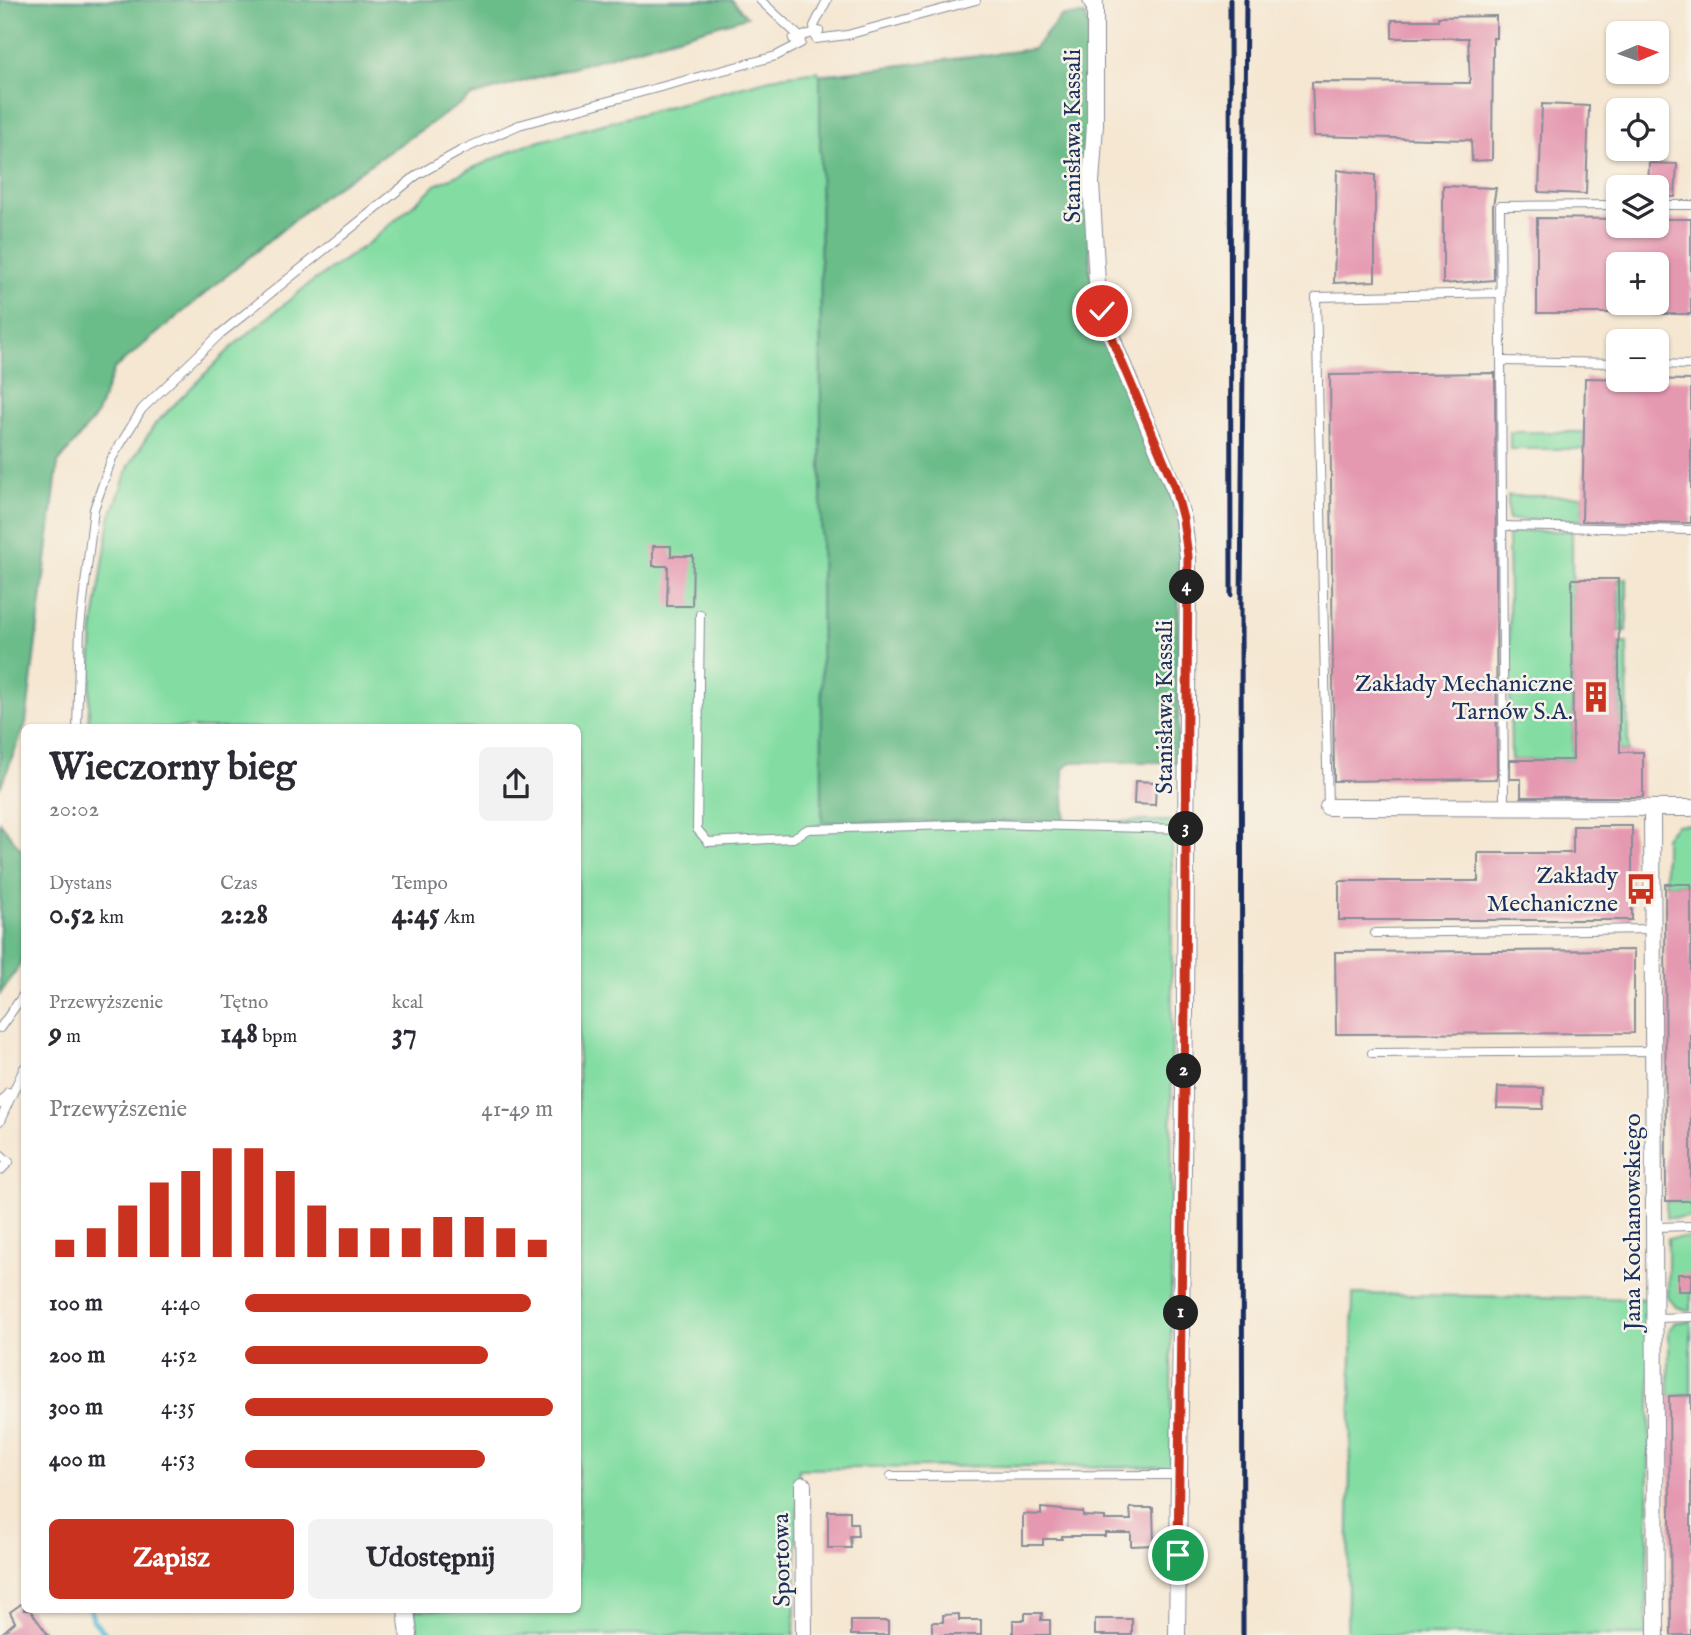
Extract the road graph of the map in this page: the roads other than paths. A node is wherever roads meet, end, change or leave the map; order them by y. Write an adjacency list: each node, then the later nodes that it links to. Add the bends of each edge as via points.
1 (760, 0): 6 (lane)
2 (827, 0): 5 (lane, via 814,26)
3 (976, 0): 5 (lane, via 847,36 816,39)
4 (1094, 2): 23 (street, Stanisława Kassali, via 1091,183 1097,282 1117,351 1174,485 1188,556)
5 (817, 32): 6 (lane)
6 (796, 38): 18 (lane, via 801,43 776,56 519,125 464,149 416,175 210,344 142,410 112,458 93,509 80,627)
7 (1606, 205): 10 (lane, via 1500,206)
8 (1669, 205): 9 (lane)
9 (1691, 205)
10 (1501, 293): 11 (lane); 19 (lane, via 1316,297)
11 (1502, 361): 12 (lane); 15 (lane)
12 (1606, 363)
13 (1669, 364): 14 (lane)
14 (1691, 365)
15 (1503, 526): 16 (lane); 22 (lane)
16 (1691, 530)
17 (700, 614): 23 (lane, via 696,822 708,842 793,838 808,829 991,824)
18 (77, 724)
19 (1328, 807): 22 (street)
20 (1653, 808): 21 (street); 22 (street); 24 (street, Jana Kochanowskiego)
21 (1691, 808)
22 (1504, 809)
23 (1186, 828): 40 (street, Stanisława Kassali)
24 (1654, 929): 25 (lane); 28 (street, Jana Kochanowskiego)
25 (1375, 933)
26 (21, 998): 27 (lane)
27 (0, 1028)
28 (1654, 1051): 29 (lane); 37 (street, Jana Kochanowskiego)
29 (1372, 1053)
30 (21, 1074): 31 (lane)
31 (11, 1094): 32 (lane); 33 (lane, via 14,1096)
32 (0, 1104)
33 (0, 1121)
34 (0, 1154): 35 (lane, via 9,1162)
35 (0, 1171)
36 (1691, 1226): 37 (lane)
37 (1656, 1227): 39 (street, Jana Kochanowskiego)
38 (1691, 1317): 39 (lane)
39 (1656, 1318): 47 (street, Jana Kochanowskiego)
40 (1178, 1475): 41 (lane); 46 (street, Stanisława Kassali)
41 (891, 1476)
42 (803, 1485): 45 (street, Sportowa)
43 (406, 1613): 44 (street)
44 (409, 1635)
45 (804, 1635)
46 (1177, 1635)
47 (1657, 1635)

